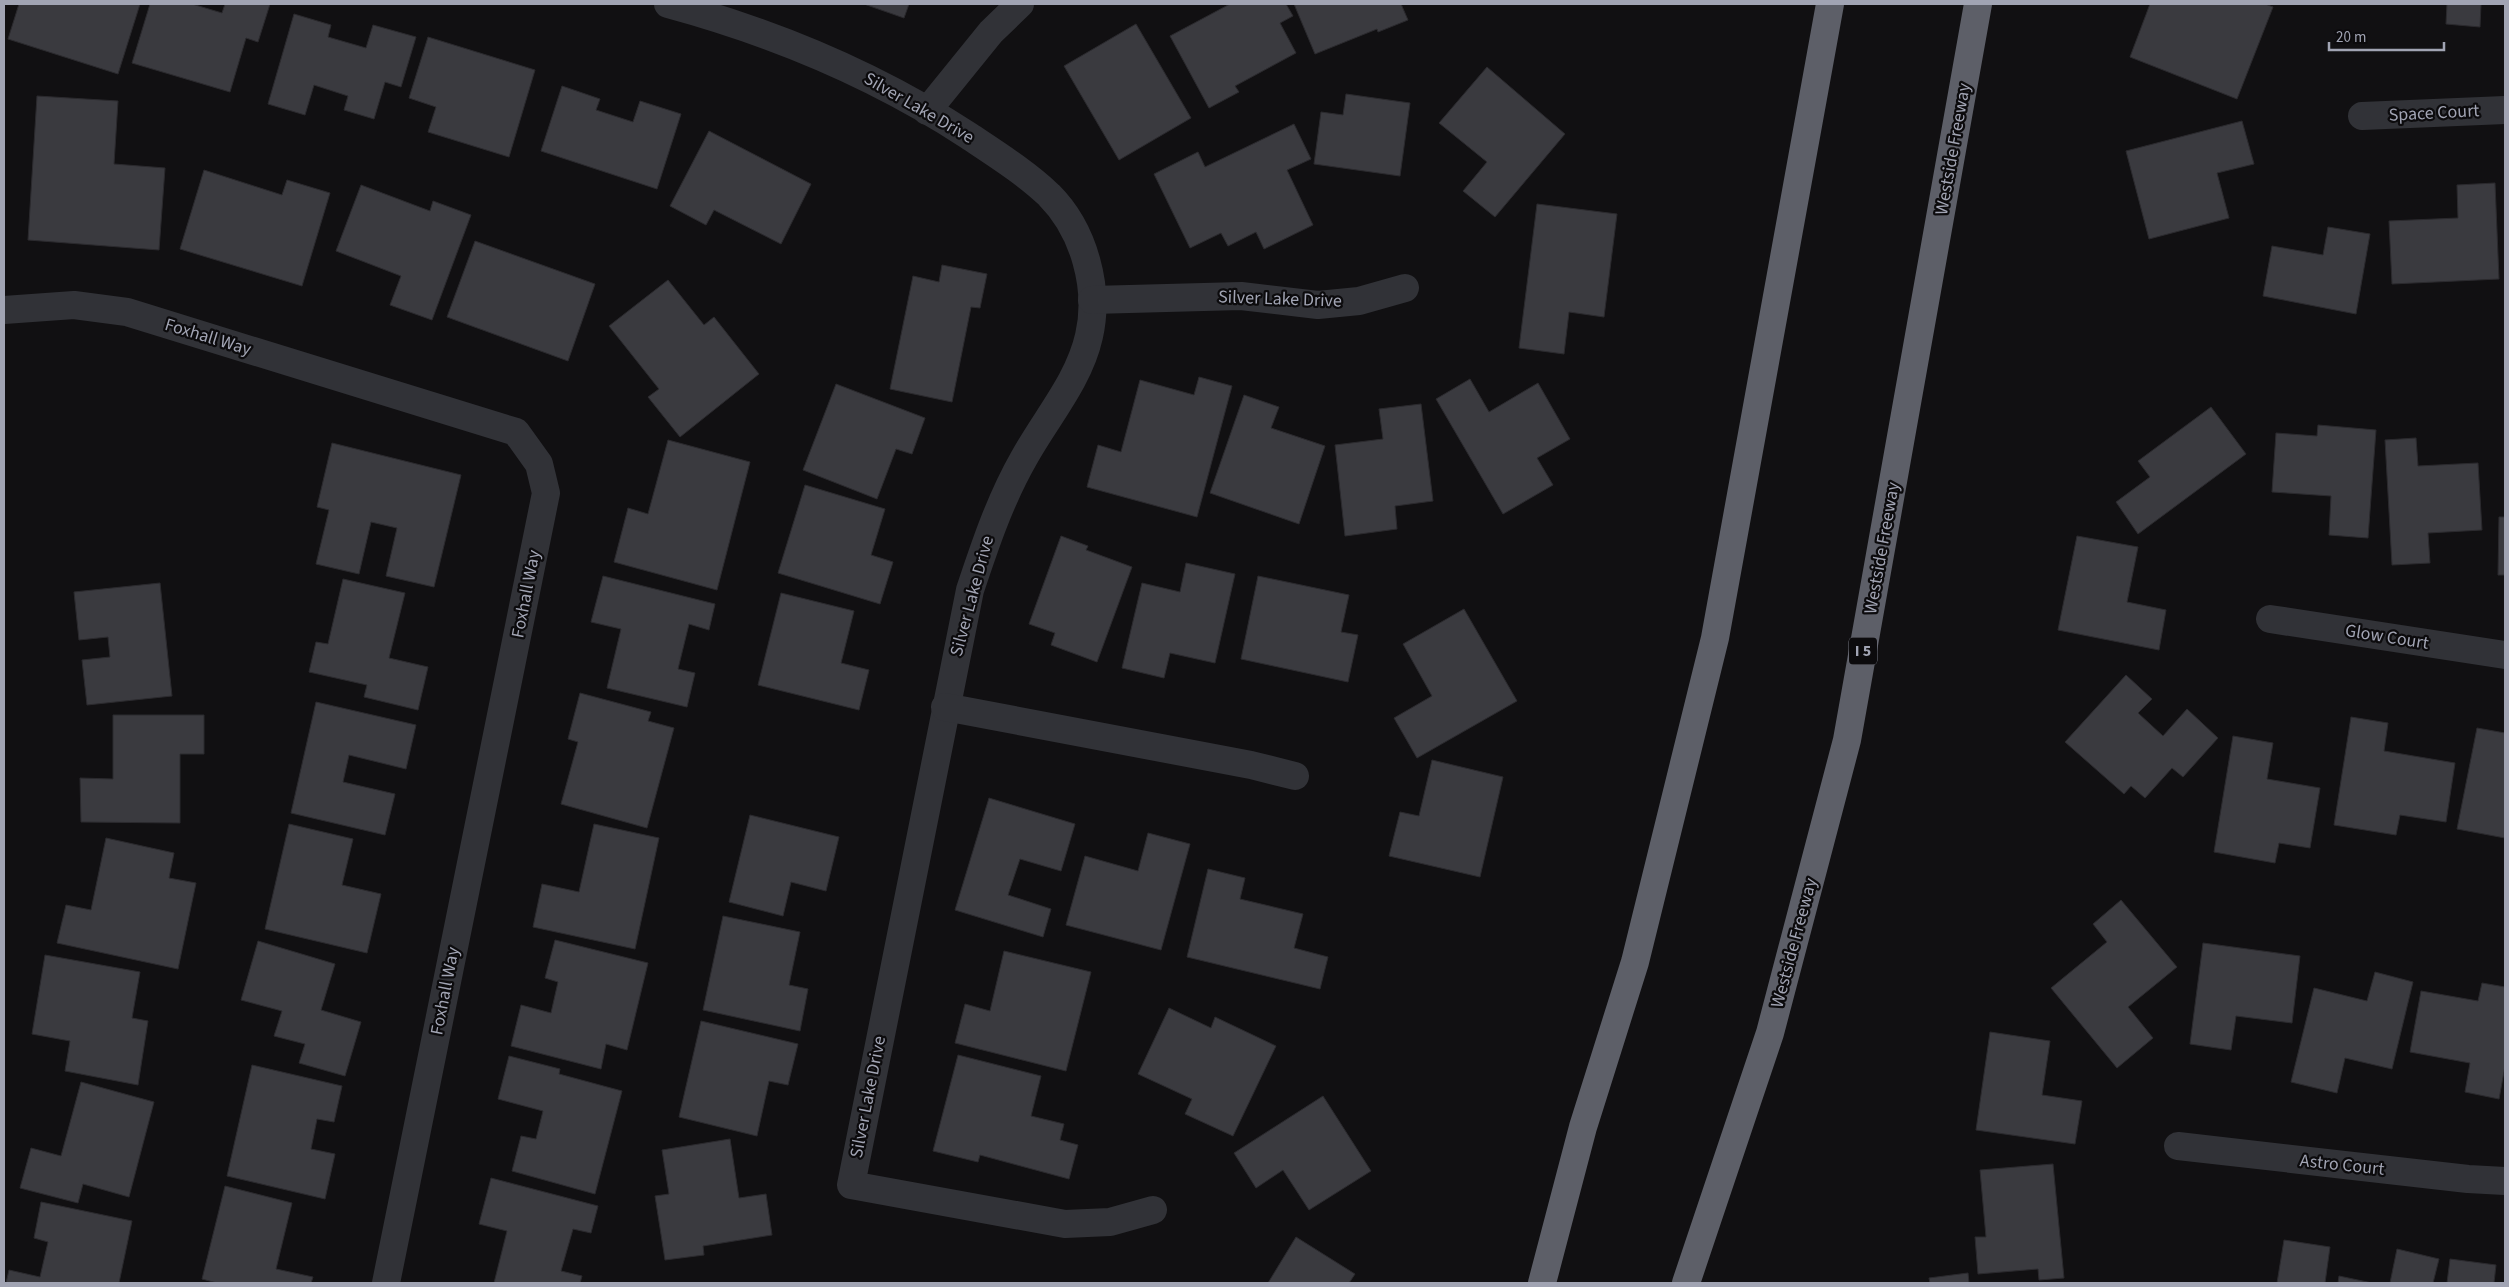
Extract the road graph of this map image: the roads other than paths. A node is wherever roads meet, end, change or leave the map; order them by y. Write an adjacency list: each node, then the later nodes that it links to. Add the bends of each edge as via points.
1 (668, 4): 6 (street, Silver Lake Drive, via 781,39 876,81)
2 (1020, 4): 6 (street, via 991,32)
3 (1830, 4): 19 (highway, via 1715,638 1635,962 1583,1128)
4 (1978, 4): 20 (highway, Westside Freeway / I 5, via 1847,740 1770,1032)
5 (2505, 110): 7 (street, Space Court)
6 (927, 111): 9 (street, Silver Lake Drive, via 993,152 1049,196 1073,228 1089,268)
7 (2362, 116)
8 (1405, 288): 9 (street, Silver Lake Drive, via 1359,302 1318,305 1241,296)
9 (1092, 300): 13 (street, Silver Lake Drive, via 1090,335 1080,365 1023,459 990,527 970,590)
10 (4, 310): 18 (street, Foxhall Way, via 74,305 127,312 516,432 539,464 546,493)
11 (2270, 619): 12 (street, Glow Court)
12 (2505, 655)
13 (945, 706): 14 (street); 17 (street, Silver Lake Drive, via 851,1185 1065,1224 1110,1222)
14 (1295, 776)
15 (2178, 1146): 16 (street, Astro Court, via 2458,1178)
16 (2505, 1180)
17 (1153, 1210)
18 (386, 1283)
19 (1542, 1283)
20 (1686, 1283)

